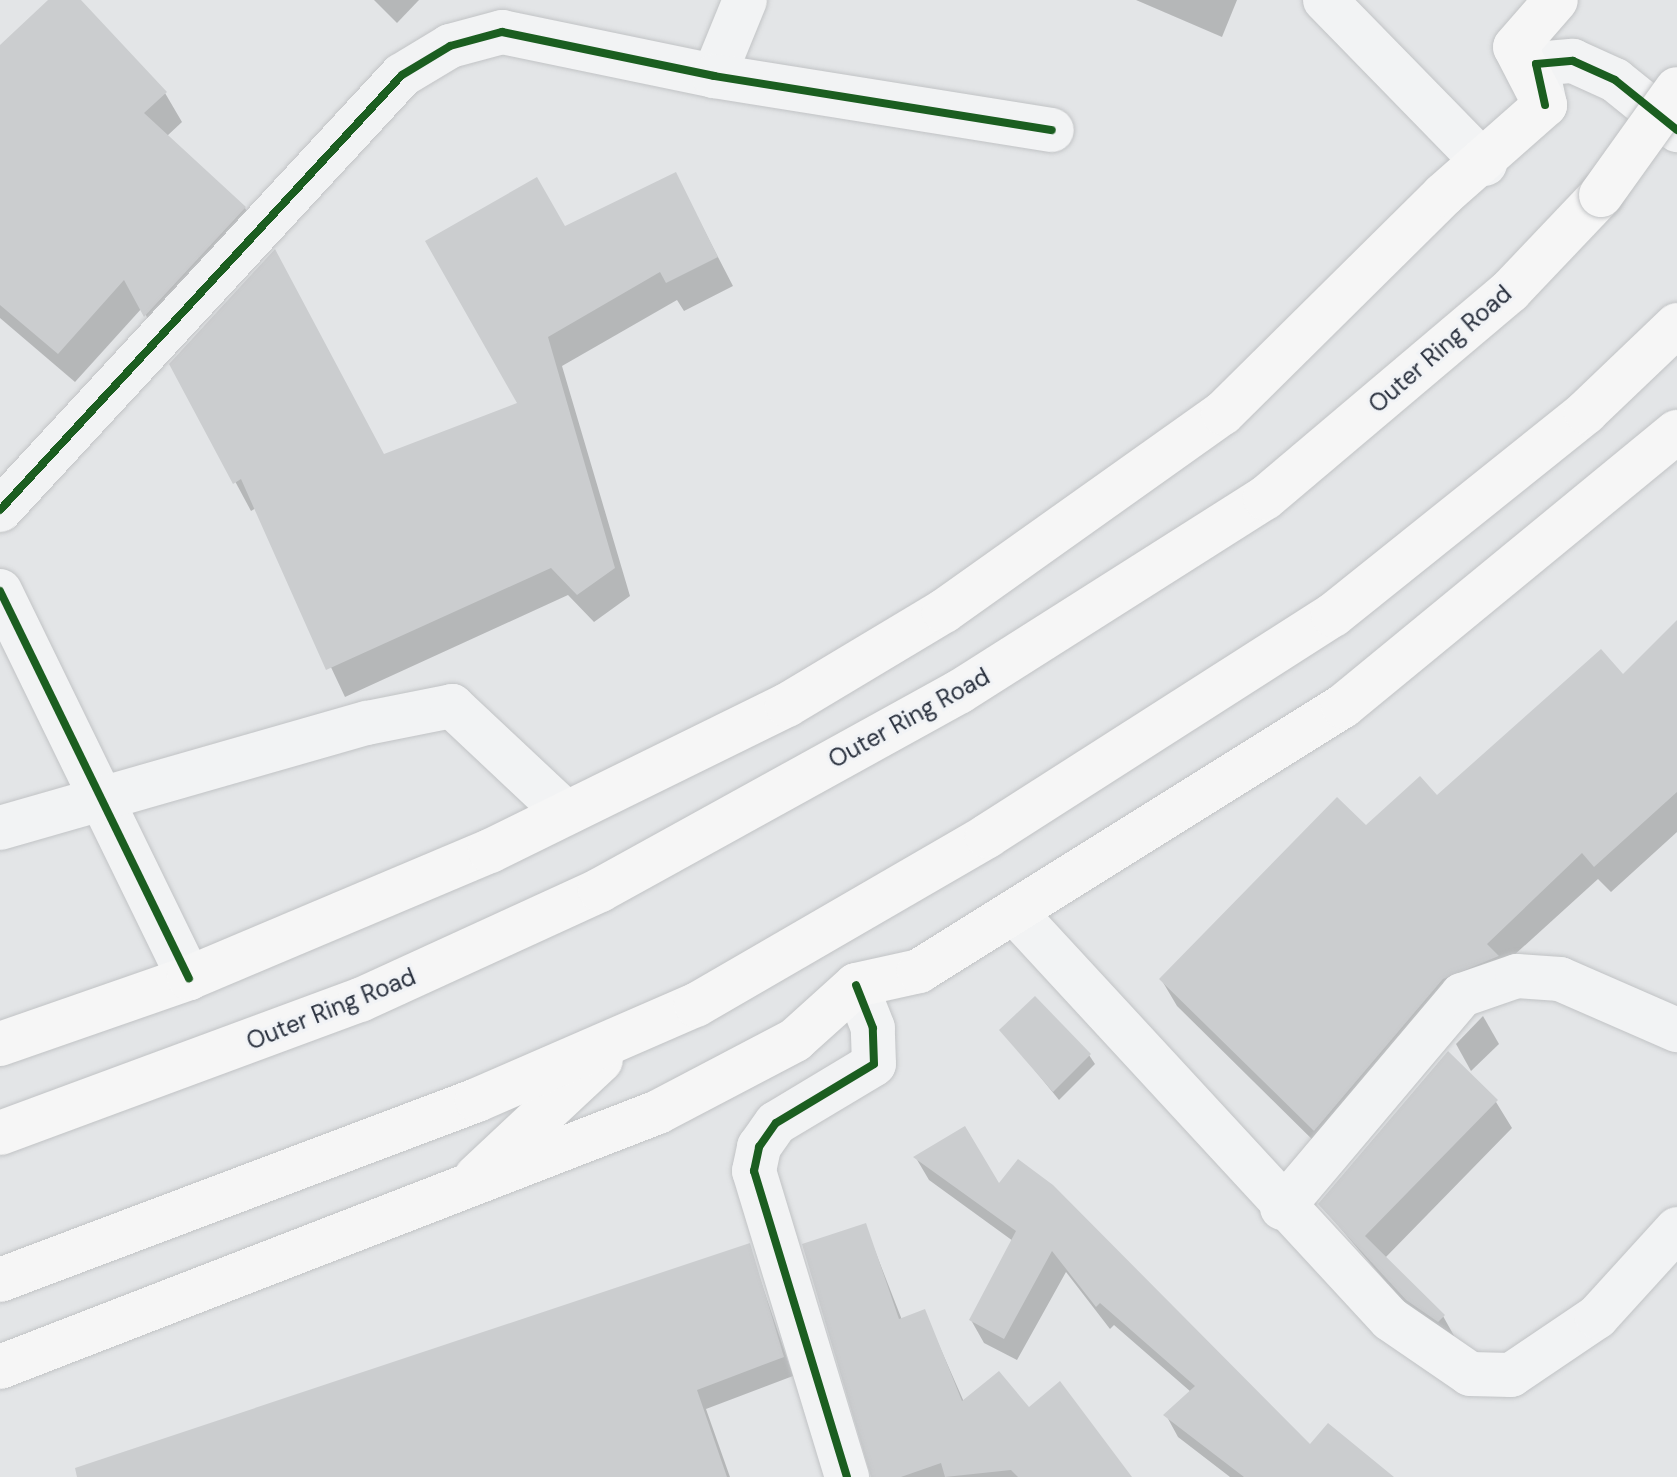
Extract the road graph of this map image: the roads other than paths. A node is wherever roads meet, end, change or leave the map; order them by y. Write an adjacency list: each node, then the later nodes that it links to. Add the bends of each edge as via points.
1 (745, 0): 4 (street)
2 (1325, 0): 9 (street)
3 (1556, 0): 6 (main road, via 1515,47)
4 (714, 76): 7 (street); 12 (street, via 502,32 450,46 402,75)
5 (1677, 89): 23 (main road, Outer Ring Road, bridge, via 1601,195 1510,291 1265,498 959,692 600,890 360,1000)
6 (1545, 105): 8 (street, via 1536,64 1573,61 1615,80); 9 (main road)
7 (1052, 130)
8 (1677, 130)
9 (1485, 164): 15 (main road, via 1443,195 1223,413 957,602 787,705)
10 (1677, 325): 21 (main road, via 1586,412 1333,615 987,836 696,1005)
11 (1677, 432): 17 (main road, via 1343,706)
12 (0, 510)
13 (0, 591): 14 (street)
14 (103, 795): 15 (street, via 452,706); 16 (street); 18 (street)
15 (565, 812): 18 (main road, via 490,851)
16 (0, 828)
17 (1017, 915): 19 (main road, via 919,971); 25 (street)
18 (189, 978): 22 (main road)
19 (856, 985): 24 (main road, via 795,1040 658,1112); 29 (street, via 873,1028 874,1064 776,1123 759,1147 754,1171)
20 (1677, 1030): 25 (street, via 1560,979 1517,976 1462,995)
21 (620, 1042): 24 (main road); 27 (main road)
22 (0, 1044)
23 (0, 1133)
24 (456, 1196): 28 (main road)
25 (1282, 1208): 26 (street, via 1390,1319 1470,1374 1511,1375 1597,1317)
26 (1677, 1229)
27 (0, 1280)
28 (0, 1367)
29 (847, 1477)

